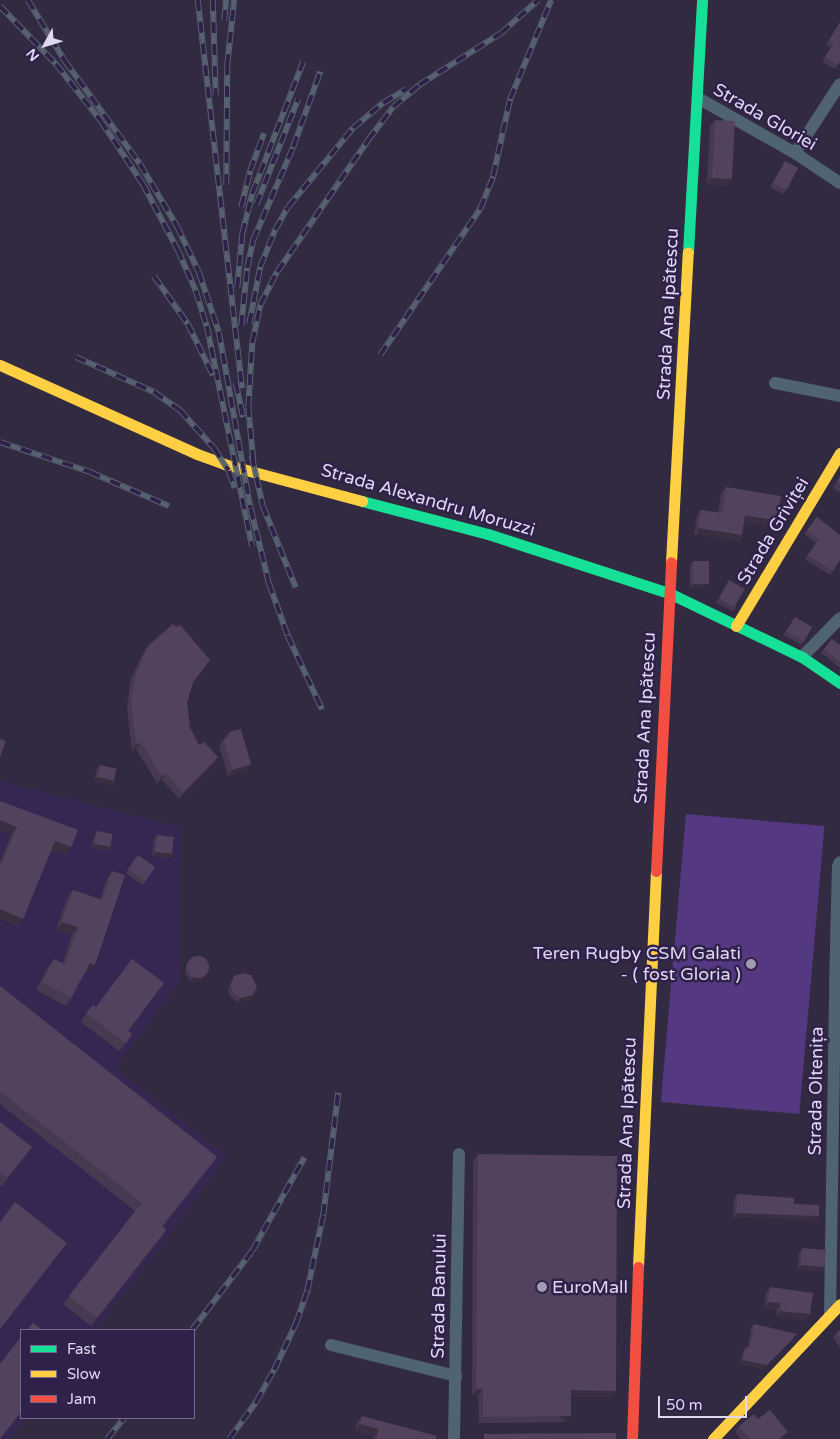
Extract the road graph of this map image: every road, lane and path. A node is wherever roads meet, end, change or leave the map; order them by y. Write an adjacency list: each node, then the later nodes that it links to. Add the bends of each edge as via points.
1 (702, 0): 3 (main road, Strada Ana Ipătescu)
2 (840, 84): 4 (street)
3 (698, 98): 4 (street, Strada Gloriei); 10 (main road, Strada Ana Ipătescu)
4 (795, 153): 5 (street, Strada Gloriei)
5 (840, 183)
6 (0, 365): 10 (main road, Strada Alexandru Moruzzi, via 224,464 488,534)
7 (775, 383): 8 (street)
8 (840, 396)
9 (840, 453): 12 (main road, Strada Griviței)
10 (669, 593): 12 (main road, Strada Alexandru Moruzzi); 23 (main road, Strada Ana Ipătescu, via 641,1172)
11 (840, 618): 13 (street)
12 (736, 626): 13 (main road, Strada Alexandru Moruzzi)
13 (802, 657): 14 (main road, Strada Alexandru Moruzzi)
14 (840, 683)
15 (839, 865): 16 (street, Strada Oltenița)
16 (837, 988): 19 (street, Strada Oltenița)
17 (459, 1154): 21 (street, Strada Banului)
18 (840, 1304): 19 (main road)
19 (830, 1314): 24 (main road)
20 (331, 1345): 21 (street)
21 (456, 1376): 22 (street, Strada Banului)
22 (454, 1439)
23 (632, 1439)
24 (713, 1439)

